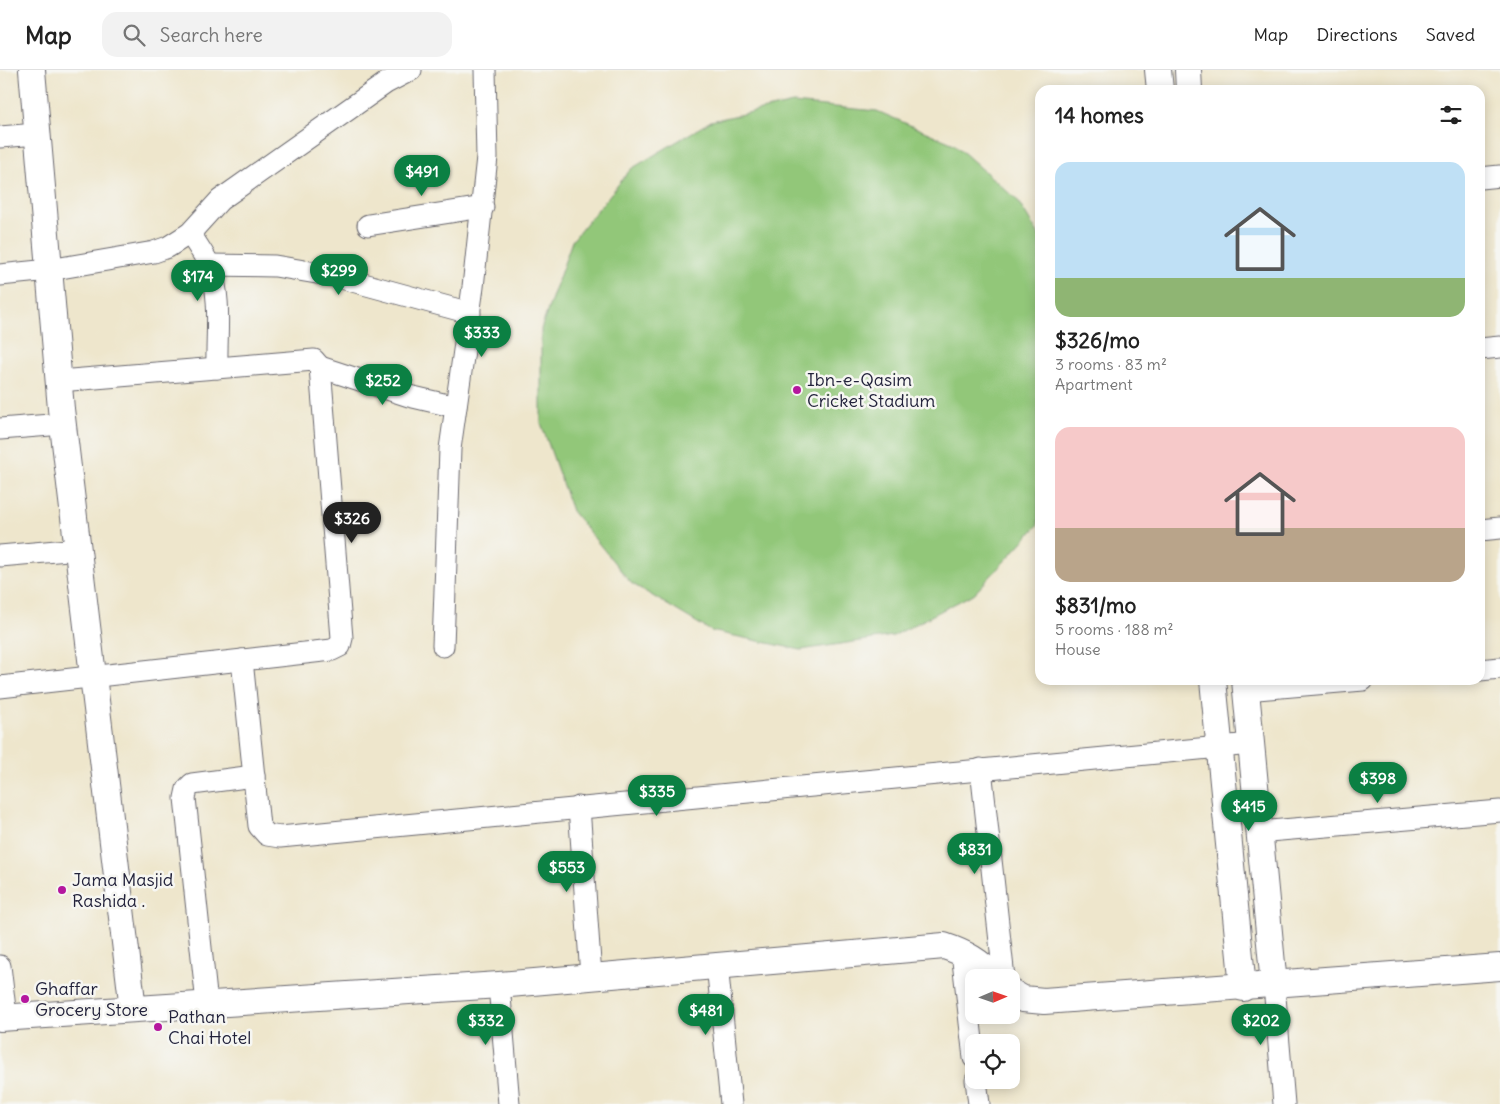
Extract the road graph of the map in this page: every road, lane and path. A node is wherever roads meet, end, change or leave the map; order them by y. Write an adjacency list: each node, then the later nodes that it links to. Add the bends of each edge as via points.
1 (32, 70): 8 (street)
2 (412, 70): 14 (street, via 386,83 220,200)
3 (485, 70): 12 (street, via 487,157)
4 (1158, 70): 6 (street)
5 (1188, 70): 7 (street)
6 (1160, 85)
7 (1189, 85)
8 (37, 134): 9 (street); 16 (street)
9 (0, 137)
10 (1500, 176): 11 (street)
11 (1485, 178)
12 (483, 207): 13 (street); 18 (street)
13 (368, 225)
14 (190, 233): 15 (street); 16 (street, via 154,252)
15 (210, 265): 18 (street, via 275,266 334,276); 21 (street, via 216,295)
16 (49, 270): 17 (street); 23 (street)
17 (0, 275)
18 (470, 313): 24 (street)
19 (1500, 347): 20 (street)
20 (1485, 348)
21 (217, 368): 22 (street, via 314,360); 23 (street)
22 (320, 368): 24 (street); 32 (street, via 342,638 340,646 332,650)
23 (59, 380): 25 (street)
24 (456, 407): 31 (street, via 450,449)
25 (63, 424): 26 (street); 29 (street)
26 (0, 429)
27 (1500, 528): 28 (street)
28 (1485, 530)
29 (79, 548): 30 (street); 35 (street)
30 (0, 556)
31 (444, 646)
32 (242, 660): 35 (street); 42 (street)
33 (1500, 668): 34 (street)
34 (1485, 670)
35 (95, 677): 38 (street); 58 (street)
36 (1213, 685): 40 (street)
37 (1245, 685): 39 (street)
38 (0, 687)
39 (1250, 744): 40 (street); 45 (street)
40 (1219, 747): 41 (street); 55 (street)
41 (981, 769): 43 (street); 51 (street)
42 (254, 776): 43 (street, via 260,826 267,834 280,837); 57 (street, via 192,784 185,798)
43 (579, 807): 52 (street)
44 (1500, 811): 45 (street)
45 (1259, 832): 54 (street)
46 (962, 952): 47 (street, via 944,946); 50 (street); 60 (street)
47 (717, 964): 52 (street); 63 (street)
48 (0, 966): 59 (street)
49 (1500, 967): 54 (street)
50 (988, 969)
51 (1003, 969)
52 (591, 976): 53 (street)
53 (499, 985): 57 (street); 62 (street)
54 (1274, 985): 55 (street); 65 (street)
55 (1243, 988): 56 (street, via 1044,1001)
56 (1020, 996)
57 (207, 1004): 58 (street)
58 (133, 1009): 59 (street)
59 (3, 1018)
60 (971, 1034)
61 (977, 1089): 64 (street)
62 (509, 1104)
63 (731, 1104)
64 (979, 1104)
65 (1284, 1104)

